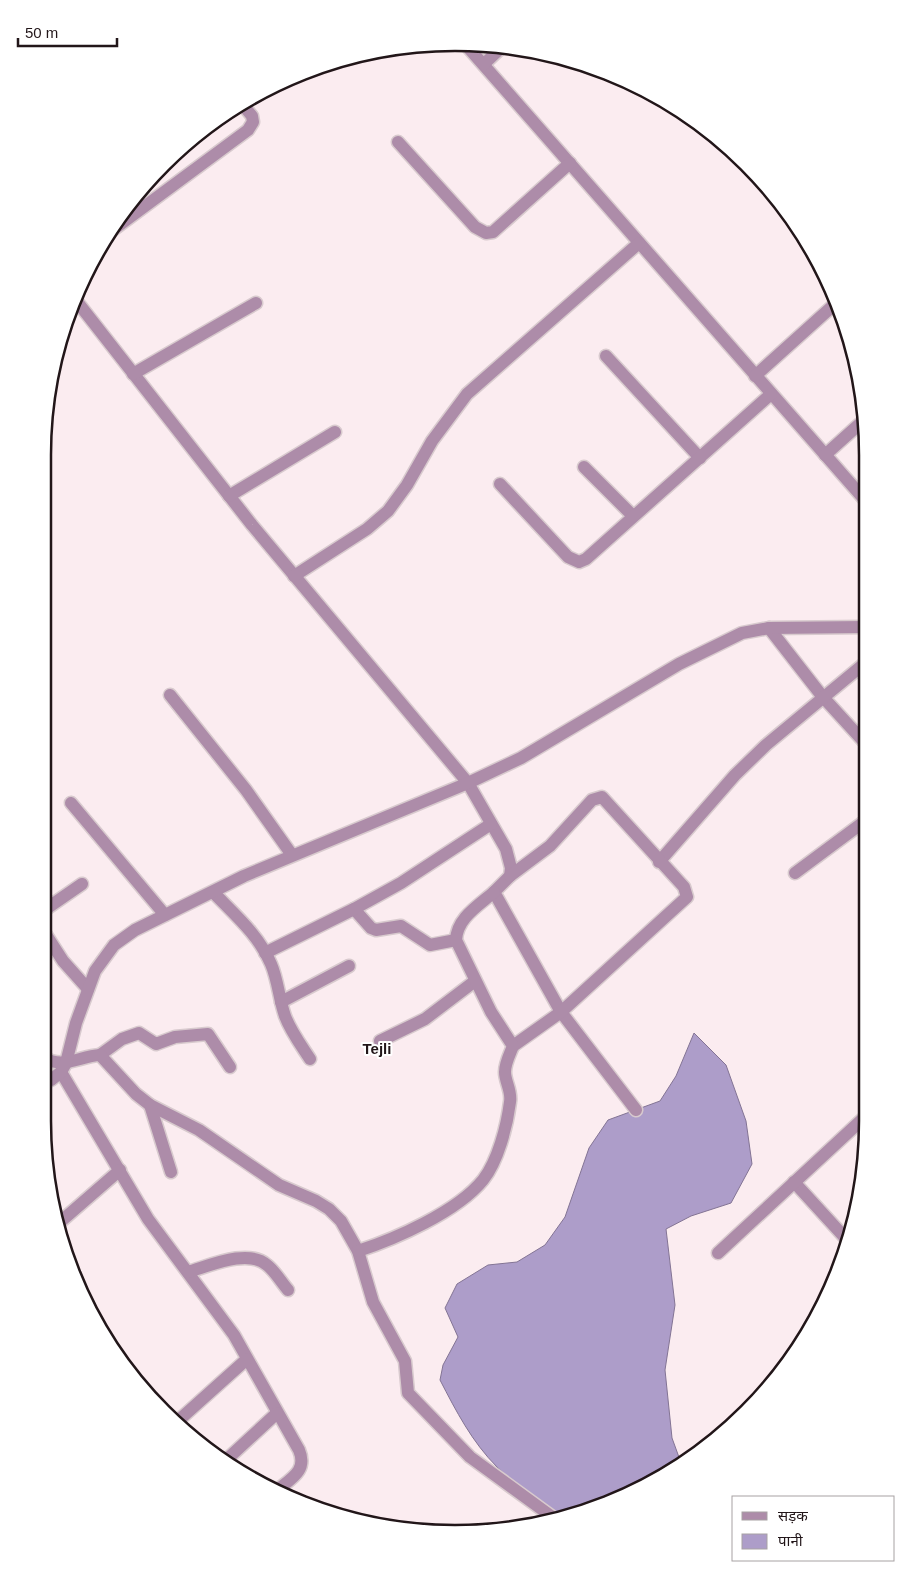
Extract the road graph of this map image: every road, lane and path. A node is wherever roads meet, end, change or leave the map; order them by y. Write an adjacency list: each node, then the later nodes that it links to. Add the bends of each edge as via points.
1 (472, 52): 3 (street)
2 (495, 54): 3 (street)
3 (484, 64): 6 (street)
4 (246, 109): 7 (street, via 253,122 248,130)
5 (398, 142): 6 (street, via 475,226 486,233 493,232)
6 (570, 163): 8 (street)
7 (132, 213)
8 (639, 243): 14 (street); 25 (street, via 467,394 432,441 388,511 368,529)
9 (256, 303): 13 (street)
10 (80, 305): 13 (street)
11 (831, 308): 14 (street)
12 (606, 356): 19 (street)
13 (133, 374): 23 (street)
14 (755, 376): 15 (street)
15 (771, 394): 18 (street); 19 (street)
16 (858, 426): 18 (street)
17 (334, 432): 23 (street)
18 (825, 455): 22 (street)
19 (700, 458): 24 (street)
20 (584, 467): 24 (street)
21 (500, 484): 24 (street, via 574,561 586,560)
22 (859, 493)
23 (229, 496): 25 (street)
24 (633, 516)
25 (294, 576): 32 (street)
26 (859, 627): 27 (street)
27 (769, 628): 30 (street); 32 (street, via 742,633 679,664 520,758)
28 (859, 668): 30 (street)
29 (170, 695): 36 (street, via 240,782)
30 (822, 696): 31 (street); 37 (street, via 735,775)
31 (859, 736)
32 (468, 783): 34 (street); 36 (street)
33 (71, 803): 45 (street)
34 (492, 824): 39 (street, via 510,860); 44 (street, via 401,883)
35 (859, 826): 38 (street)
36 (292, 855): 41 (street)
37 (659, 862): 39 (street, via 607,801 596,798 550,846); 53 (street, via 684,887 687,898)
38 (795, 873)
39 (510, 876): 42 (street)
40 (82, 884): 43 (street)
41 (213, 892): 45 (street); 48 (street, via 242,922)
42 (494, 892): 46 (street, via 463,919 457,929); 53 (street)
43 (51, 905)
44 (354, 909): 46 (street, via 376,930 401,926 430,945); 48 (street)
45 (165, 915): 51 (street, via 114,945 95,971)
46 (456, 940): 50 (street)
47 (51, 942): 51 (street)
48 (265, 953): 52 (street, via 278,982)
49 (349, 966): 52 (street)
50 (476, 981): 54 (street, via 425,1019); 55 (street)
51 (88, 989): 60 (street)
52 (281, 1002): 57 (street, via 290,1028)
53 (561, 1012): 55 (street); 63 (street)
54 (380, 1041)
55 (513, 1046): 70 (street, via 505,1072 510,1102 493,1161 484,1179 471,1192 414,1229)
56 (100, 1054): 59 (street, via 122,1039 139,1033 156,1044 175,1037 208,1034); 60 (street); 62 (street)
57 (310, 1059)
58 (51, 1061): 60 (street)
59 (230, 1067)
60 (64, 1068): 61 (street); 65 (street)
61 (51, 1080)
62 (150, 1105): 66 (street); 70 (street, via 199,1130 279,1185 328,1209 341,1221)
63 (636, 1110)
64 (859, 1122): 67 (street)
65 (120, 1170): 68 (street); 72 (street, via 148,1219)
66 (171, 1172)
67 (794, 1182): 69 (street); 71 (street)
68 (64, 1219)
69 (842, 1235)
70 (358, 1251): 79 (street, via 373,1302 405,1361 408,1393 470,1458)
71 (718, 1253)
72 (188, 1272): 73 (street, via 232,1259 260,1259); 74 (street, via 234,1334)
73 (288, 1290)
74 (247, 1359): 75 (street); 76 (street)
75 (277, 1413): 77 (street); 78 (street, via 303,1460 302,1468)
76 (181, 1417)
77 (230, 1456)
78 (282, 1486)
79 (548, 1514)

